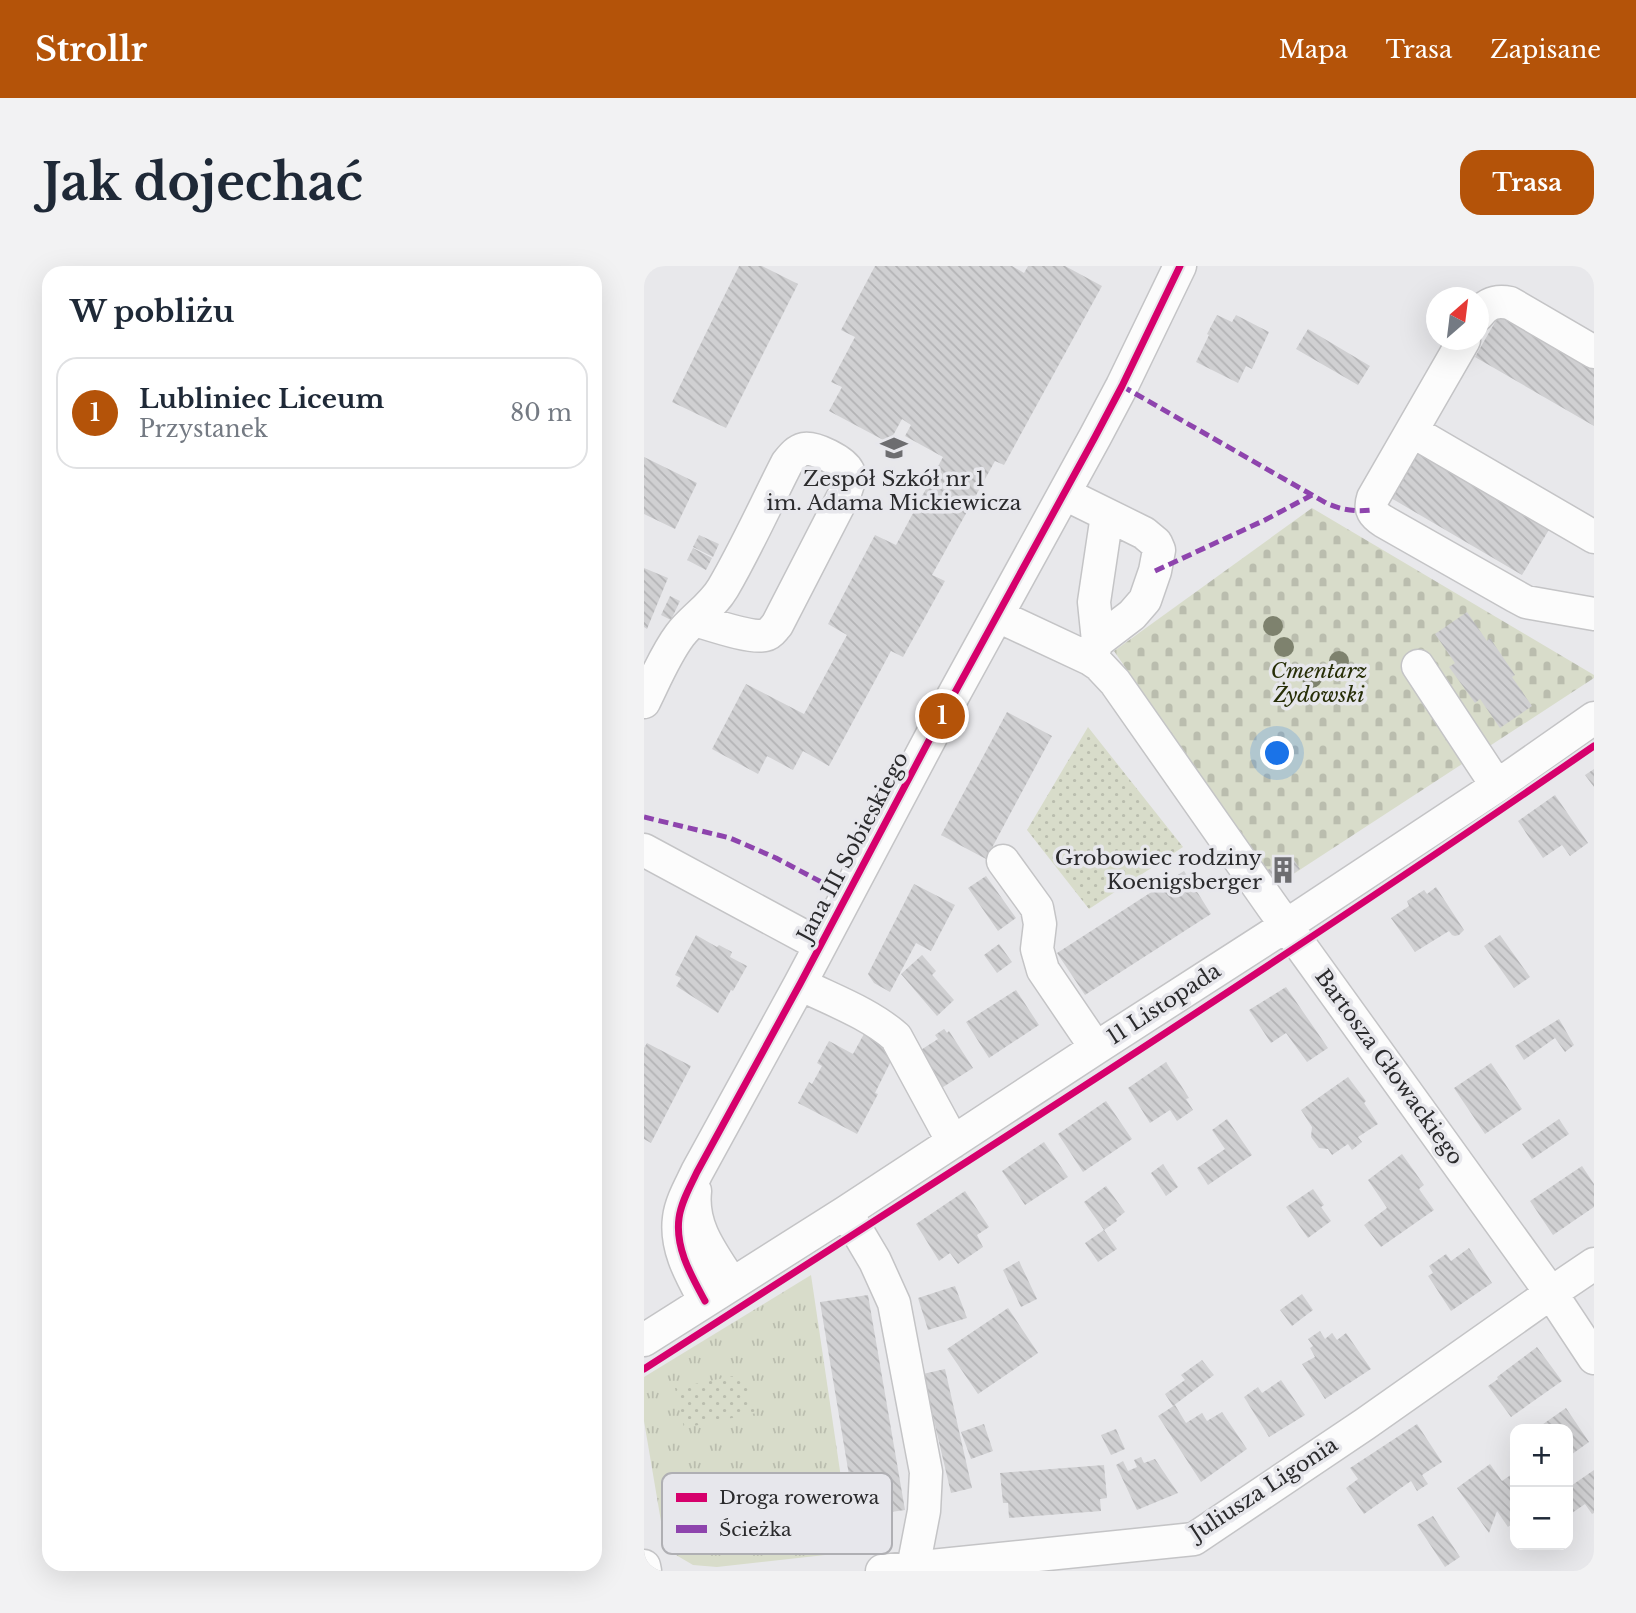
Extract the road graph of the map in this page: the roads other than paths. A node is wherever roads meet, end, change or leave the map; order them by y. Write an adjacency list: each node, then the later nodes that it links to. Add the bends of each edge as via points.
1 (1180, 266): 6 (street, Jana III Sobieskiego)
2 (1489, 304): 4 (street, via 1510,303)
3 (1458, 350): 5 (street)
4 (1594, 352)
5 (1412, 431): 8 (street); 9 (street, via 1373,498 1376,516 1526,601)
6 (1065, 494): 7 (street); 10 (street, Jana III Sobieskiego)
7 (1107, 515): 12 (street, via 1094,602); 12 (street, via 1151,538 1159,556 1145,600)
8 (1594, 537)
9 (1594, 614)
10 (998, 616): 12 (street, Bartosza Głowackiego); 20 (street, Jana III Sobieskiego)
11 (695, 620): 11 (street, via 762,637 770,633 845,493 849,480 839,461 815,450 795,454 723,589); 14 (street, via 671,648)
12 (1094, 650): 19 (street, Bartosza Głowackiego, via 1099,665)
13 (1418, 666): 16 (street)
14 (644, 702)
15 (1594, 718): 16 (street, 11 Listopada)
16 (1497, 786): 19 (street, 11 Listopada)
17 (644, 850): 20 (street)
18 (1003, 861): 22 (street, via 1037,908 1037,949 1043,970)
19 (1287, 925): 22 (street, 11 Listopada); 28 (street, Bartosza Głowackiego)
20 (820, 945): 21 (street, Jana III Sobieskiego)
21 (800, 984): 23 (street, via 873,1020 896,1037); 24 (street, Jana III Sobieskiego)
22 (1096, 1048): 23 (street, 11 Listopada)
23 (953, 1142): 25 (street, 11 Listopada)
24 (697, 1172): 27 (street, Jana III Sobieskiego, via 696,1222); 29 (street, Jana III Sobieskiego, via 679,1217 678,1234)
25 (846, 1212): 27 (street, 11 Listopada); 32 (street, via 894,1303 926,1472 924,1511)
26 (1594, 1264): 28 (street, Juliusza Ligonia)
27 (732, 1284): 29 (street)
28 (1551, 1293): 31 (street, Bartosza Głowackiego); 32 (street, Juliusza Ligonia, via 1194,1539)
29 (705, 1301): 30 (street)
30 (646, 1334)
31 (1594, 1358)
32 (897, 1569)

